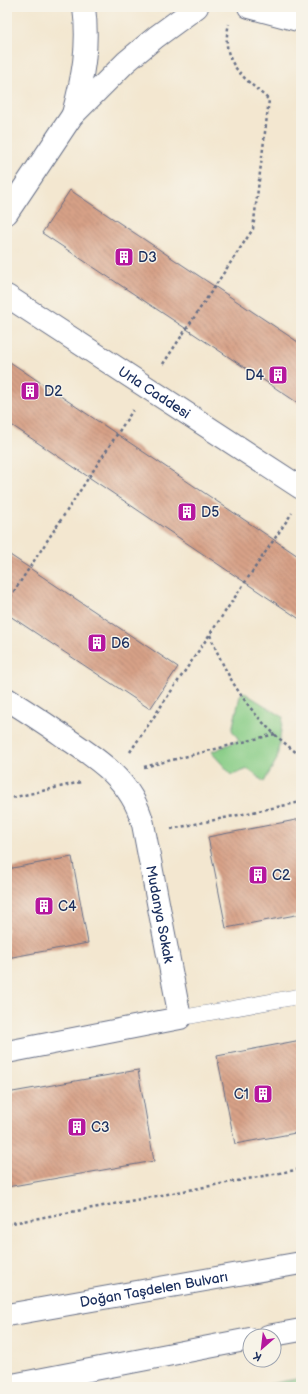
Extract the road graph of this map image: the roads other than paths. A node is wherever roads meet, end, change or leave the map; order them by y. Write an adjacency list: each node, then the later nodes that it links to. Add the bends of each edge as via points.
1 (84, 7): 5 (street, via 86,50 83,75)
2 (197, 7): 5 (street, via 132,57)
3 (249, 7): 4 (street)
4 (301, 21)
5 (72, 116): 6 (street)
6 (7, 213)
7 (7, 296): 8 (street, Urla Caddesi, via 147,388)
8 (299, 497)
9 (7, 698): 11 (street, Mudanya Sokak, via 89,752 115,774 134,800 141,814)
10 (301, 996): 11 (lane)
11 (180, 1018): 12 (street)
12 (7, 1052)
13 (301, 1263): 14 (street, Doğan Taşdelen Bulvarı)
14 (7, 1315)
15 (301, 1330): 16 (street)
16 (282, 1333)
17 (242, 1341): 18 (street)
18 (7, 1386)

